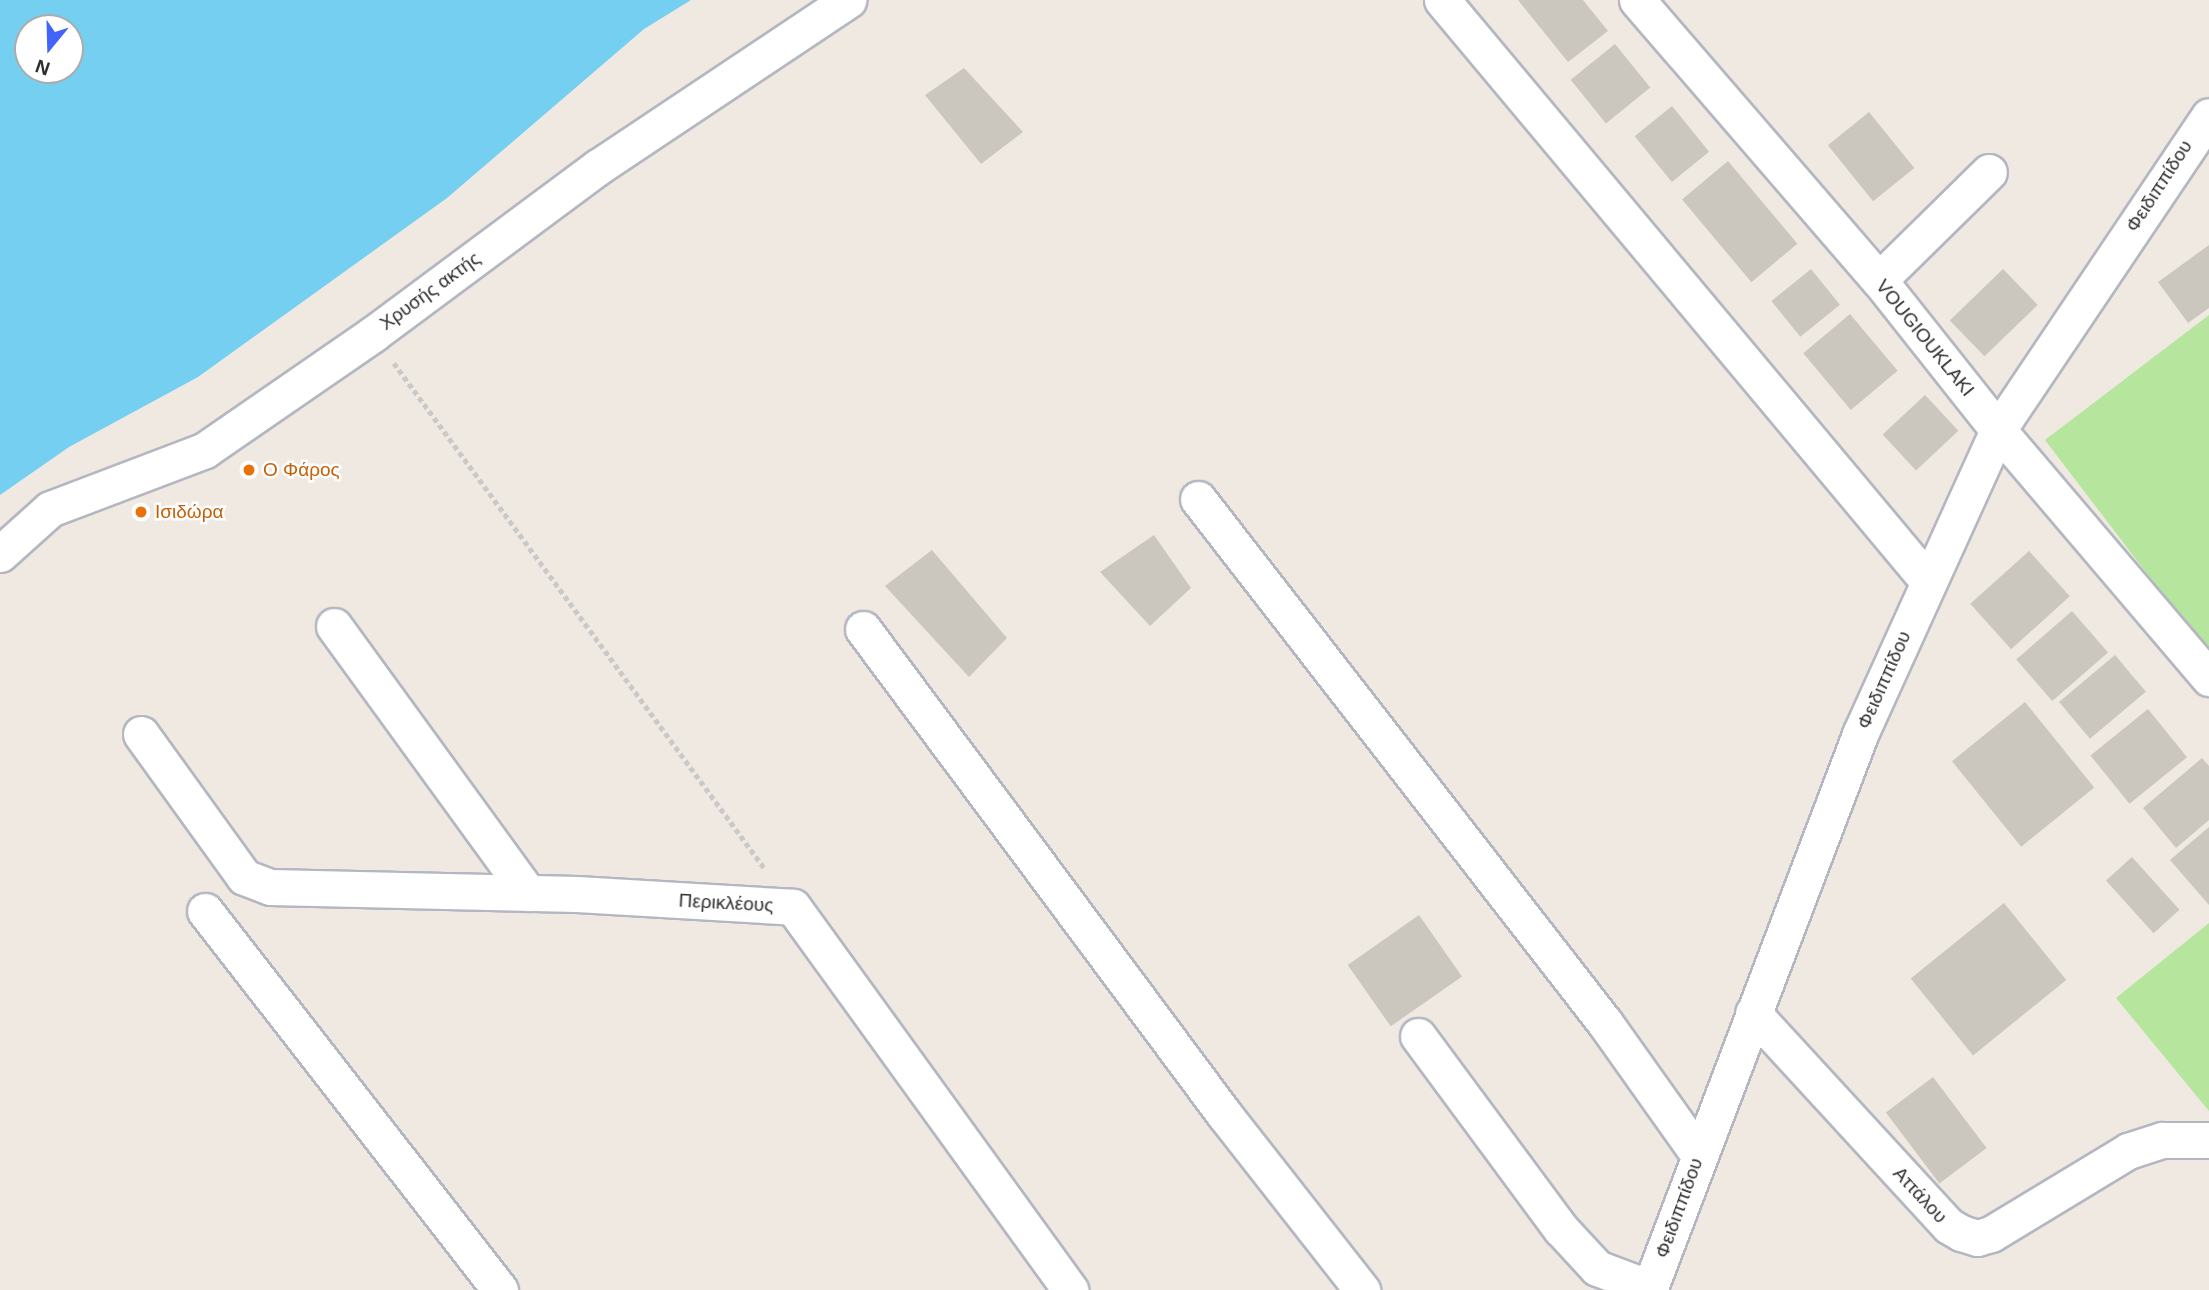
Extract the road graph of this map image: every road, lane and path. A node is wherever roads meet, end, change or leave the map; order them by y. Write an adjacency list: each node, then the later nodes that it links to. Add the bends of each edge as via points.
1 (848, 0): 7 (street, Χρυσής ακτής, via 598,167)
2 (1442, 0): 11 (street)
3 (1637, 0): 6 (street, VOUGIOUKLAKI)
4 (2209, 116): 8 (street, Φειδιππίδου)
5 (1989, 172): 6 (street)
6 (1879, 280): 8 (street, VOUGIOUKLAKI)
7 (373, 334): 10 (street, Χρυσής ακτής, via 205,450 50,509); 17 (path)
8 (1998, 430): 11 (street, Φειδιππίδου); 14 (street, VOUGIOUKLAKI)
9 (1198, 499): 22 (street, via 1605,1023)
10 (0, 554)
11 (1928, 581): 19 (street, Φειδιππίδου, via 1861,732)
12 (334, 626): 16 (street)
13 (863, 629): 26 (street, via 1224,1114)
14 (2209, 678)
15 (141, 734): 16 (street, Περικλέους, via 243,877 270,887)
16 (528, 893): 17 (street, Περικλέους)
17 (793, 907): 25 (street, Περικλέους)
18 (205, 911): 24 (street)
19 (1753, 1013): 21 (street, Αττάλου, via 1949,1226 1977,1238 1991,1234 2128,1151 2162,1140); 22 (street, Φειδιππίδου)
20 (1418, 1036): 23 (street, via 1561,1229 1597,1268)
21 (2209, 1140)
22 (1698, 1154): 23 (street, Φειδιππίδου)
23 (1649, 1289)
24 (500, 1290)
25 (1070, 1290)
26 (1362, 1290)

